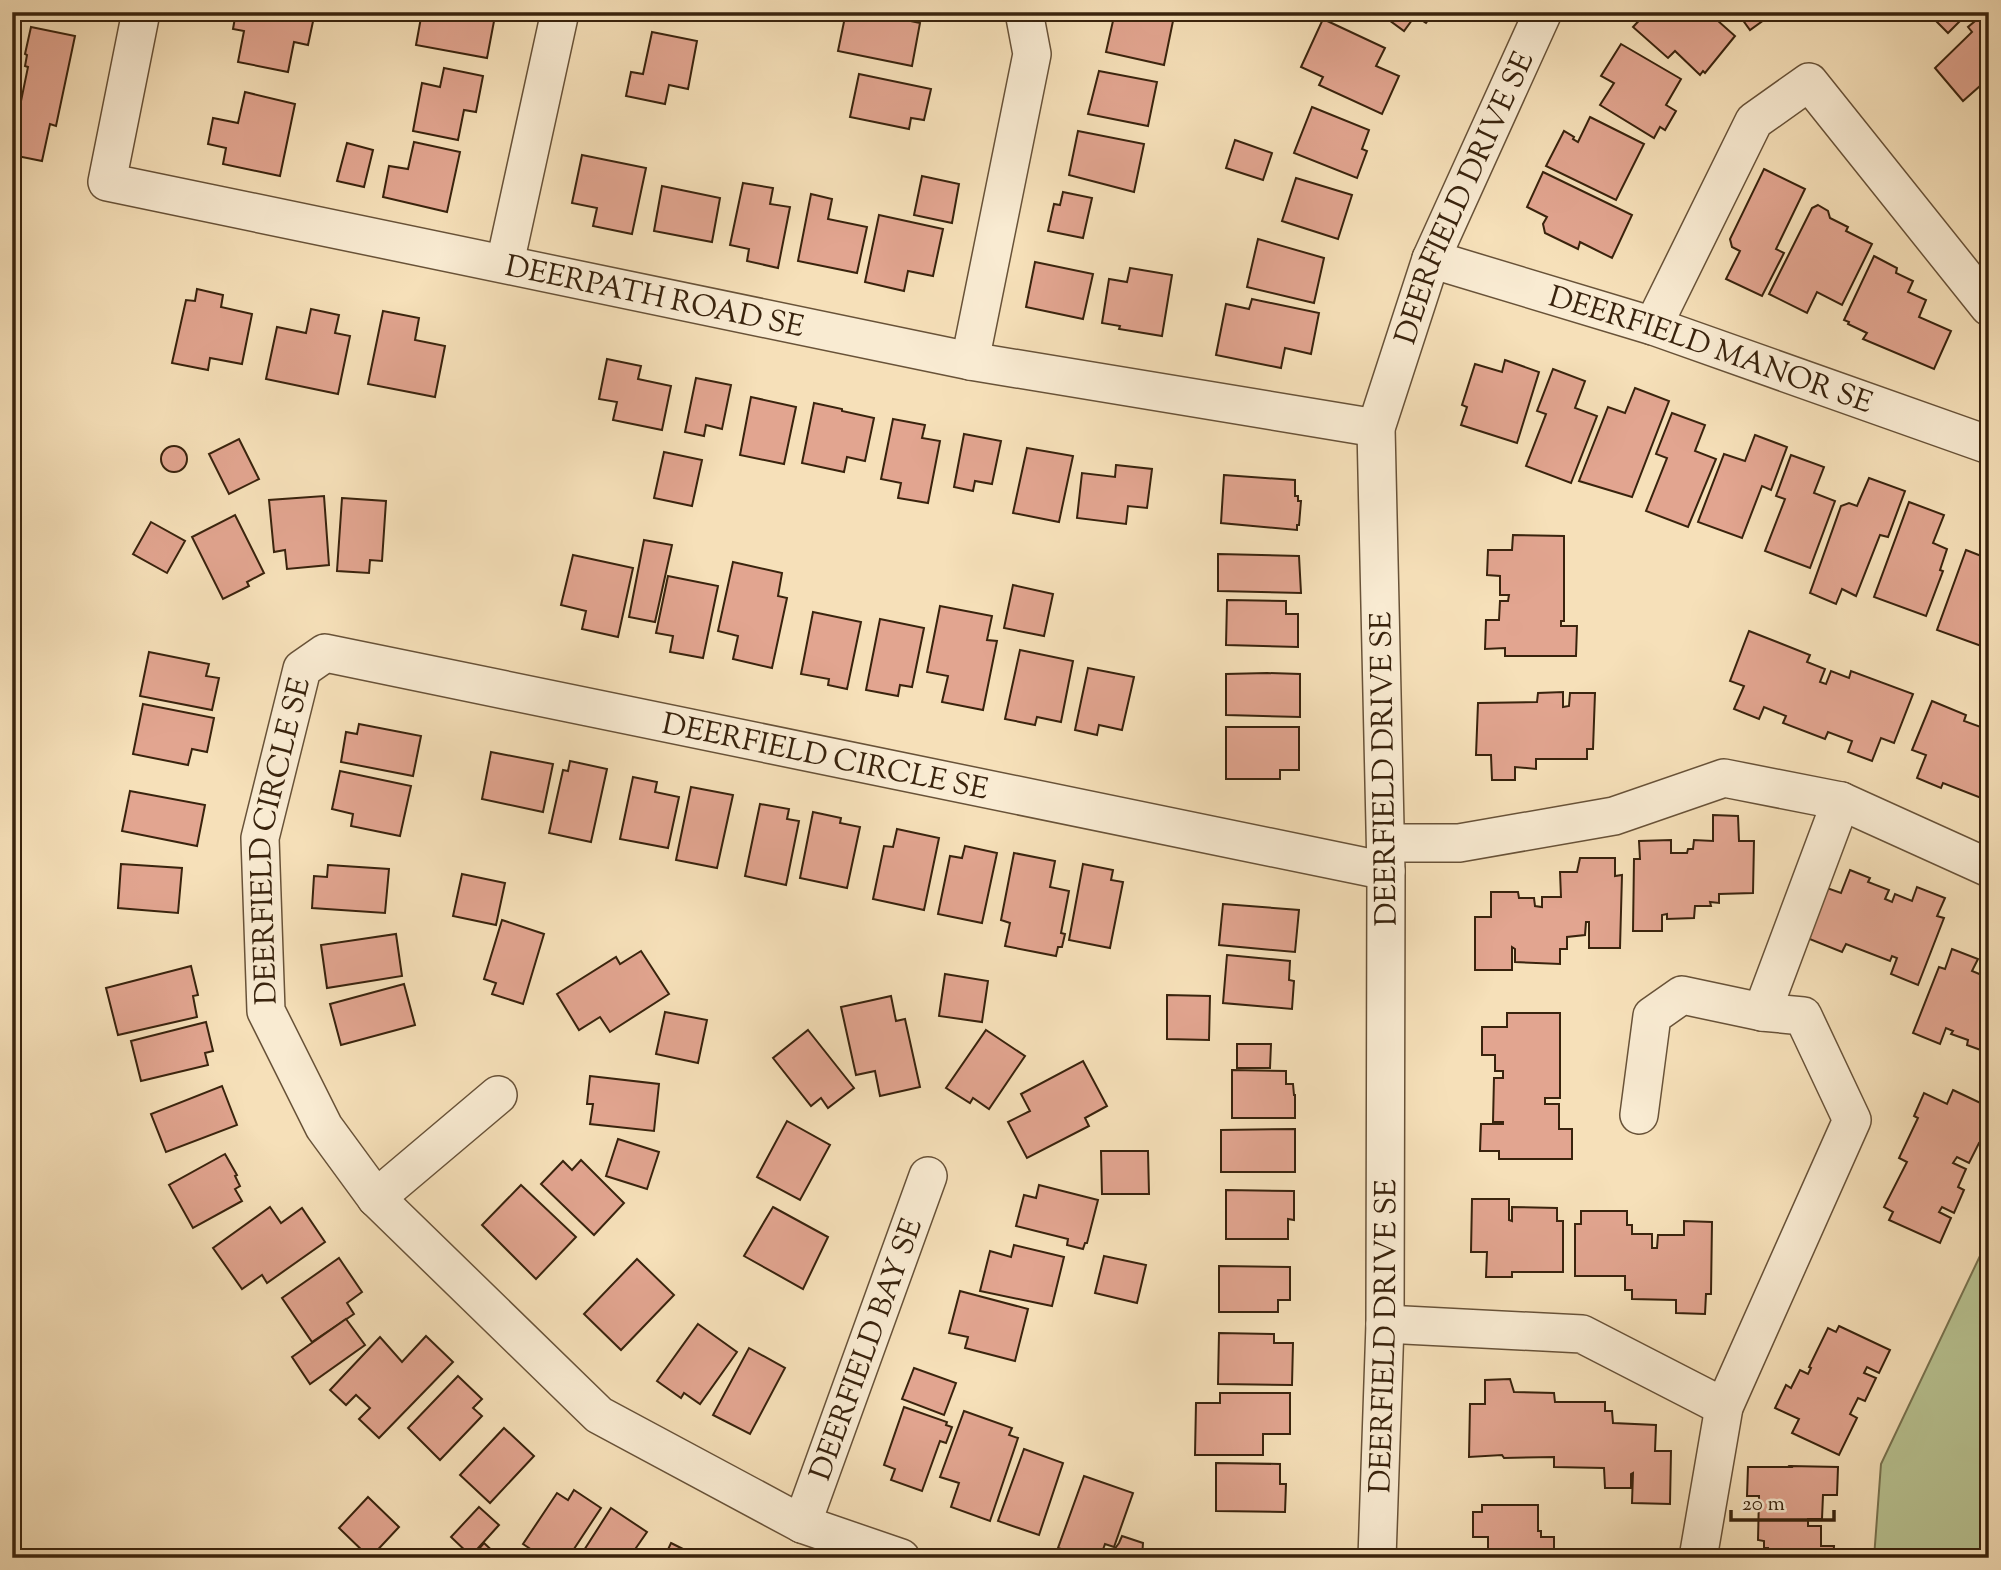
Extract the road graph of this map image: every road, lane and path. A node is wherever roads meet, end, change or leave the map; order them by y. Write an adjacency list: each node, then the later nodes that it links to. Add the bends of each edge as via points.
1 (141, 12): 6 (street, DEERPATH ROAD SE, via 107,182)
2 (560, 12): 6 (street)
3 (1024, 12): 9 (street, via 1032,54)
4 (1544, 12): 5 (street, DEERFIELD DRIVE SE)
5 (1432, 259): 8 (street, DEERFIELD MANOR SE); 10 (street, DEERFIELD DRIVE SE)
6 (505, 263): 9 (street, DEERPATH ROAD SE)
7 (1989, 307): 8 (street, via 1809,82 1754,121)
8 (1653, 326): 11 (street, DEERFIELD MANOR SE)
9 (970, 361): 10 (street, DEERPATH ROAD SE)
10 (1376, 428): 13 (street, DEERFIELD DRIVE SE)
11 (1985, 434)
12 (1841, 801): 13 (street, DEERFIELD CIRCLE SE, via 1724,778 1614,816); 14 (street, DEERFIELD CIRCLE SE); 15 (street)
13 (1386, 857): 19 (street, DEERFIELD CIRCLE SE, via 325,653 302,669 260,838 266,1011 324,1127); 20 (street, DEERFIELD DRIVE SE)
14 (1989, 868)
15 (1762, 1012): 17 (street, via 1682,995 1653,1016); 21 (street, via 1803,1016 1852,1120)
16 (498, 1095): 19 (street)
17 (1639, 1115)
18 (928, 1176): 22 (street, DEERFIELD BAY SE)
19 (376, 1198): 22 (street, DEERFIELD CIRCLE SE, via 599,1415)
20 (1385, 1324): 21 (street, via 1582,1334); 24 (street, DEERFIELD DRIVE SE)
21 (1724, 1407): 25 (street)
22 (802, 1524): 23 (street, DEERFIELD CIRCLE SE)
23 (901, 1558)
24 (1377, 1558)
25 (1698, 1558)

